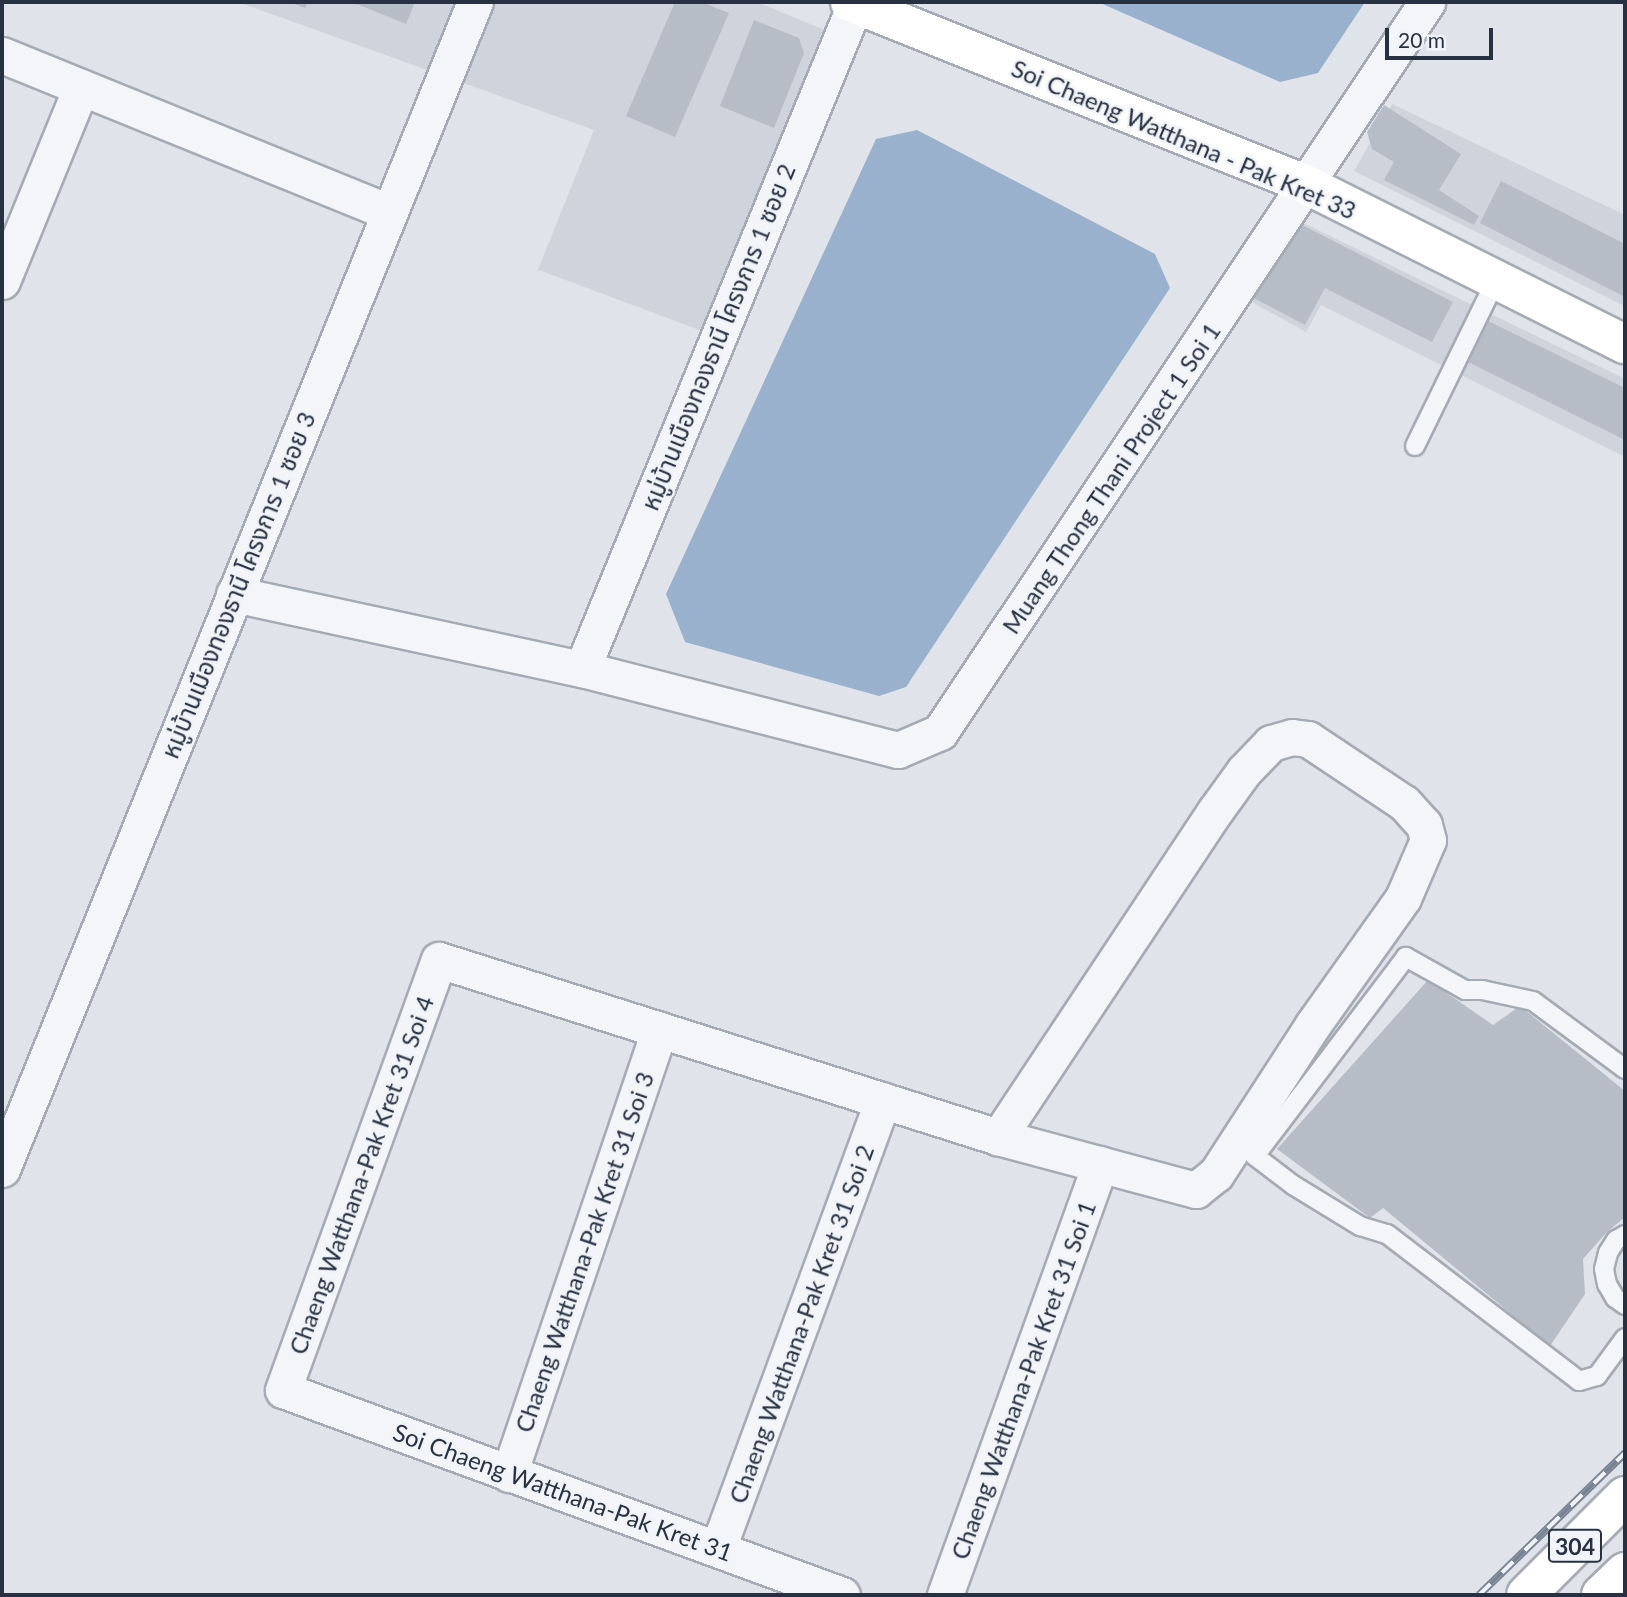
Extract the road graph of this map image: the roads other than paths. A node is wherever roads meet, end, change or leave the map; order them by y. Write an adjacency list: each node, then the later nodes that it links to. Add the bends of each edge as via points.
1 (475, 2): 7 (street, หมู่บ้านเมืองทองธานี โครงการ 1 ซอย 3)
2 (853, 2): 6 (street, Soi Chaeng Watthana - Pak Kret 33); 13 (street, หมู่บ้านเมืองทองธานี โครงการ 1 ซอย 2)
3 (1427, 2): 6 (street, Muang Thong Thani Project 1 Soi 1)
4 (2, 55): 5 (street)
5 (81, 87): 7 (street); 9 (street)
6 (1307, 185): 8 (street, Soi Chaeng Watthana - Pak Kret 33); 13 (street, Muang Thong Thani Project 1 Soi 1, via 940,732 898,750)
7 (389, 212): 12 (street, หมู่บ้านเมืองทองธานี โครงการ 1 ซอย 3)
8 (1496, 280): 10 (street, Soi Chaeng Watthana - Pak Kret 33); 11 (lane)
9 (2, 281)
10 (1625, 344)
11 (1415, 446)
12 (234, 594): 13 (street); 19 (street, หมู่บ้านเมืองทองธานี โครงการ 1 ซอย 3)
13 (582, 669)
14 (659, 1030): 16 (street); 23 (street, Chaeng Watthana-Pak Kret 31 Soi 4, via 439,960); 24 (street, Chaeng Watthana-Pak Kret 31 Soi 3)
15 (1625, 1069): 22 (lane, via 1532,1001 1465,990 1406,957 1255,1156 1360,1226 1387,1234 1579,1381 1597,1376)
16 (883, 1100): 17 (street); 26 (street, Chaeng Watthana-Pak Kret 31 Soi 2)
17 (998, 1137): 18 (street); 18 (street, via 1244,771 1271,743 1292,737 1308,739 1404,803 1424,825 1428,840 1403,898 1205,1186 1196,1191 1182,1189)
18 (1100, 1164): 29 (street, Chaeng Watthana-Pak Kret 31 Soi 1)
19 (2, 1169)
20 (1625, 1235): 21 (lane, via 1608,1253 1604,1269 1615,1298)
21 (1625, 1305)
22 (1625, 1338)
23 (283, 1390): 24 (street, Soi Chaeng Watthana-Pak Kret 31)
24 (509, 1474): 26 (street, Soi Chaeng Watthana-Pak Kret 31)
25 (1625, 1496): 30 (street, 304)
26 (718, 1548): 28 (street, Soi Chaeng Watthana-Pak Kret 31)
27 (1625, 1572): 31 (street)
28 (842, 1595)
29 (945, 1595)
30 (1526, 1595)
31 (1601, 1595)

